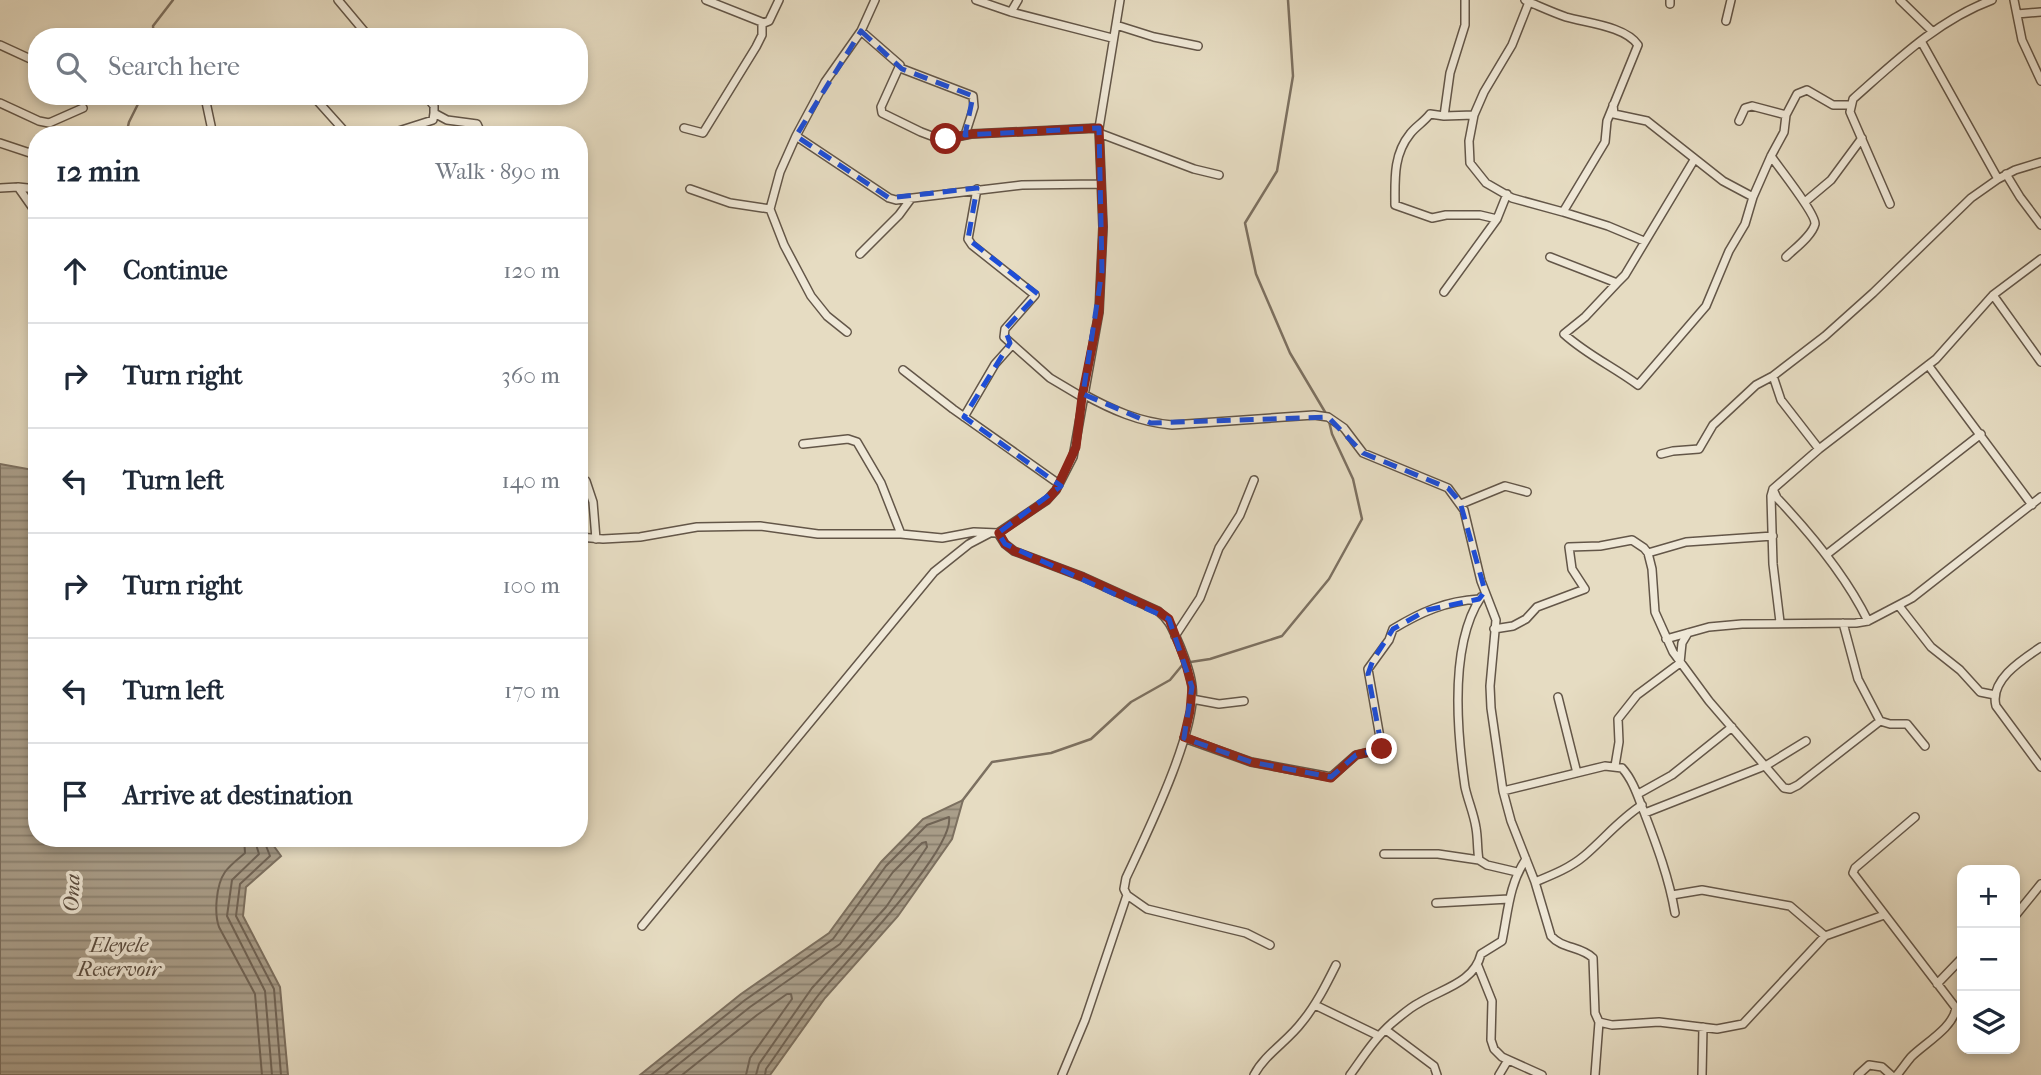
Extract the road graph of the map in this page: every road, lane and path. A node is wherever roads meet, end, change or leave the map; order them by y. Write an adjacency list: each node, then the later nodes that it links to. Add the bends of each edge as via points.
1 (338, 0): 20 (street)
2 (706, 0): 18 (street)
3 (779, 0): 18 (street, via 769,21)
4 (875, 0): 21 (street)
5 (976, 0): 14 (street)
6 (1018, 0): 14 (street)
7 (1120, 0): 19 (street)
8 (1465, 0): 40 (street, via 1465,25 1450,73)
9 (1731, 0): 17 (street)
10 (1900, 0): 22 (street)
11 (1992, 0): 22 (street, via 1963,11)
12 (2014, 0): 16 (street)
13 (1528, 1): 34 (street, via 1634,40 1638,45); 38 (street, via 1512,45)
14 (1011, 12): 23 (street)
15 (2041, 12): 16 (street)
16 (2017, 14): 29 (street, via 2022,40)
17 (1726, 21)
18 (762, 23): 46 (street, via 756,47 703,133)
19 (1116, 25): 23 (street); 26 (street)
20 (361, 28)
21 (861, 31): 28 (street, via 899,62); 49 (street, via 825,82)
22 (1933, 32): 24 (street)
23 (1112, 38): 47 (street)
24 (1921, 41): 35 (street); 58 (street)
25 (0, 45): 27 (street)
26 (1198, 46)
27 (28, 58)
28 (900, 68): 48 (street, via 974,96); 48 (street, via 882,113 937,138)
29 (2041, 81)
30 (0, 103): 36 (street, via 49,123)
31 (207, 105): 42 (street)
32 (321, 105): 43 (street)
33 (433, 105): 37 (street)
34 (1613, 105): 54 (street, via 1614,114 1647,121); 72 (street, via 1605,142)
35 (1850, 105): 39 (street, via 1833,105 1813,92 1802,91); 50 (street)
36 (83, 108)
37 (434, 114): 44 (street, via 433,120); 45 (street)
38 (1474, 115): 40 (street); 65 (street, via 1469,163 1486,183)
39 (1786, 115): 41 (street, via 1752,106 1745,108); 53 (street, via 1784,132)
40 (1444, 116): 73 (street, via 1430,114 1410,133 1396,162 1395,205 1432,218 1480,215)
41 (1739, 121)
42 (211, 126)
43 (340, 126)
44 (414, 126)
45 (478, 126)
46 (684, 128)
47 (1099, 131): 48 (street); 57 (street); 59 (street)
48 (965, 135)
49 (796, 136): 67 (street, via 889,198); 71 (street)
50 (1862, 138): 69 (street, via 1831,180); 70 (street)
51 (0, 143): 52 (street)
52 (28, 152)
53 (1771, 156): 66 (street); 69 (street)
54 (1694, 160): 66 (street); 75 (street)
55 (2041, 162): 56 (street)
56 (2007, 174): 58 (street); 74 (street)
57 (1219, 175)
58 (1998, 179): 88 (street, via 1958,209 1844,319)
59 (1101, 184): 64 (street); 89 (street, via 1099,312)
60 (18, 187): 61 (street); 62 (street); 68 (street)
61 (0, 188)
62 (28, 188)
63 (690, 189): 71 (street, via 730,203)
64 (977, 189): 67 (street); 84 (street, via 968,239 1035,295 1003,333)
65 (1507, 194): 72 (street); 73 (street)
66 (1753, 197): 80 (street, via 1706,306 1638,385 1564,334)
67 (910, 200): 76 (street)
68 (28, 201)
69 (1806, 201): 78 (street, via 1815,226)
70 (1890, 204)
71 (770, 209): 83 (street, via 811,296)
72 (1563, 212): 75 (street)
73 (1497, 219): 81 (street)
74 (2041, 225)
75 (1644, 242): 80 (street)
76 (860, 254)
77 (1550, 257): 80 (street)
78 (1786, 257)
79 (2041, 259): 82 (street)
80 (1616, 283)
81 (1444, 292)
82 (1993, 295): 85 (street); 86 (street)
83 (847, 332)
84 (1012, 345): 89 (street, via 1050,378); 90 (street, via 995,364)
85 (2041, 362)
86 (1928, 365): 91 (street); 93 (street)
87 (903, 370): 90 (street)
88 (1773, 376): 93 (street, via 1781,400); 94 (street, via 1756,385 1713,425 1699,449)
89 (1083, 395): 96 (street, via 1073,457); 101 (street, via 1128,416 1172,425 1271,416 1328,417 1344,428 1363,453 1448,488)
90 (964, 417): 96 (street)
91 (1981, 434): 102 (street); 109 (street)
92 (803, 444): 104 (street, via 857,442 881,483)
93 (1819, 449): 98 (street)
94 (1661, 454)
95 (1254, 480): 118 (street, via 1199,598)
96 (1059, 484): 103 (street, via 1047,500)
97 (588, 487): 107 (street)
98 (1773, 489): 105 (street); 109 (street)
99 (1527, 492): 101 (street, via 1504,486)
100 (2041, 497): 102 (street)
101 (1461, 504): 110 (street)
102 (2032, 505): 112 (street)
103 (995, 533): 104 (street, via 942,538); 118 (street, via 1014,551 1158,611 1169,619); 152 (street, via 969,544 934,572)
104 (901, 534): 107 (street, via 697,527)
105 (1773, 536): 108 (street, via 1686,542); 114 (street)
106 (588, 538): 107 (street)
107 (596, 539)
108 (1648, 553): 116 (street, via 1632,540 1569,547 1572,569 1585,589 1537,607 1527,619); 119 (street, via 1655,612)
109 (1826, 555): 113 (street)
110 (1485, 591): 111 (street); 116 (street, via 1496,620)
111 (1479, 599): 128 (street, via 1449,602 1393,629 1368,669 1382,749 1356,755 1331,778 1251,762); 141 (street, via 1468,624 1458,693 1466,789)
112 (1899, 606): 113 (street); 122 (street, via 1931,647 1980,692)
113 (1868, 621): 115 (street)
114 (1780, 622): 115 (street); 117 (street)
115 (1843, 623): 126 (street, via 1858,679)
116 (1494, 629): 135 (street, via 1490,708)
117 (1688, 633): 119 (street); 121 (street)
118 (1175, 636): 124 (street)
119 (1665, 639): 121 (street)
120 (2041, 647): 122 (street, via 2020,660)
121 (1680, 663): 127 (street); 132 (street, via 1637,695 1618,719)
122 (1995, 695): 133 (street, via 1996,706)
123 (1559, 697): 134 (street)
124 (1192, 699): 125 (street, via 1219,704); 128 (street)
125 (1244, 701)
126 (1880, 721): 130 (street, via 1907,724); 131 (street, via 1793,788 1784,788)
127 (1732, 727): 131 (street); 136 (street, via 1672,775)
128 (1184, 737): 145 (street, via 1126,878)
129 (1806, 741): 131 (street)
130 (1925, 746)
131 (1767, 765): 137 (street)
132 (1615, 766): 134 (street); 136 (street, via 1626,773)
133 (2041, 767)
134 (1577, 773): 135 (street)
135 (1503, 791): 140 (street)
136 (1638, 794): 137 (street)
137 (1643, 809): 143 (street, via 1624,817 1583,858); 146 (street)
138 (1915, 817): 151 (street, via 1853,873)
139 (1384, 854): 141 (street)
140 (1526, 859): 142 (street); 143 (street)
141 (1479, 860): 142 (street)
142 (1517, 872): 147 (street)
143 (1535, 882): 160 (street, via 1551,936 1592,958)
144 (2041, 884): 149 (street)
145 (1127, 895): 154 (street, via 1147,909 1246,933); 165 (street)
146 (1672, 895): 150 (street); 153 (street, via 1702,890 1790,906)
147 (1509, 899): 148 (street); 157 (street, via 1502,941 1481,954)
148 (1436, 903)
149 (2020, 910)
150 (1675, 913)
151 (1884, 915): 153 (street); 158 (street)
152 (642, 926)
153 (1825, 936): 161 (street, via 1746,1023 1724,1029)
154 (1270, 945)
155 (1957, 963): 158 (street)
156 (1336, 965): 159 (street)
157 (1478, 966): 162 (street, via 1449,989 1420,1002); 164 (street, via 1492,1001 1491,1040 1498,1055)
158 (1937, 984): 175 (street, via 1956,1008 1955,1015)
159 (1315, 1005): 163 (street); 166 (street)
160 (1599, 1022): 161 (street); 171 (street)
161 (1703, 1027): 172 (street)
162 (1386, 1030): 163 (street); 168 (street, via 1434,1066)
163 (1378, 1036): 167 (street)
164 (1508, 1060): 169 (street); 170 (street)
165 (1062, 1075)
166 (1254, 1075)
167 (1350, 1075)
168 (1437, 1075)
169 (1499, 1075)
170 (1542, 1075)
171 (1595, 1075)
172 (1702, 1075)
173 (1858, 1075): 174 (street, via 1869,1065 1882,1067)
174 (1891, 1075)
175 (1897, 1075)

